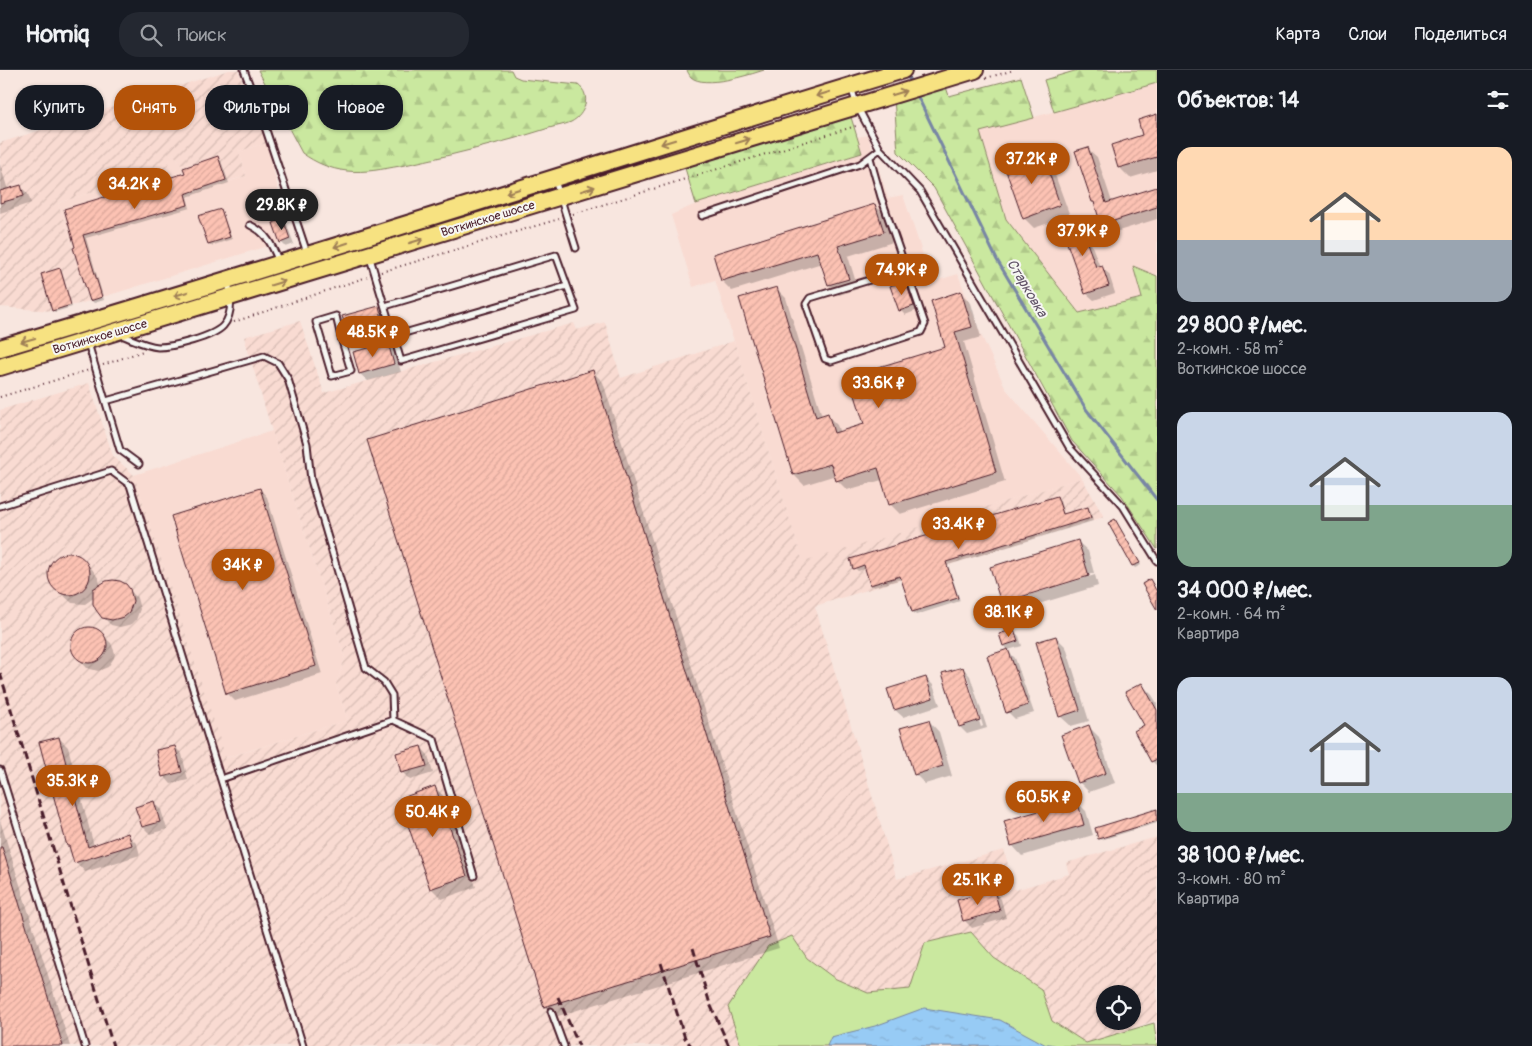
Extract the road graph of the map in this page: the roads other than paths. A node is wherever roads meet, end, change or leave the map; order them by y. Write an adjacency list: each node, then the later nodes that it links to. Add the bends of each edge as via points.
1 (244, 70): 14 (lane)
2 (903, 70): 4 (main road, Воткинское шоссе)
3 (980, 74): 5 (main road, Воткинское шоссе, one-way to 3)
4 (850, 86): 5 (lane); 8 (main road, Воткинское шоссе, one-way to 8)
5 (857, 106): 6 (lane); 9 (main road, Воткинское шоссе, one-way to 5)
6 (880, 148): 7 (lane); 32 (lane, via 920,191 1069,447 1122,506)
7 (870, 158): 10 (lane); 17 (lane)
8 (554, 178): 9 (lane); 12 (main road, Воткинское шоссе, one-way to 12)
9 (560, 197): 13 (lane); 15 (main road, Воткинское шоссе, one-way to 9)
10 (702, 216)
11 (250, 225): 16 (lane, via 260,229 270,240)
12 (364, 238): 14 (main road, Воткинское шоссе, one-way to 14); 15 (lane)
13 (576, 248)
14 (308, 256): 16 (main road, Воткинское шоссе)
15 (369, 256): 20 (main road, Воткинское шоссе, one-way to 15); 21 (lane)
16 (280, 264): 18 (main road, Воткинское шоссе)
17 (906, 269): 17 (lane, via 810,298 806,304 825,359 831,362 921,332 925,324)
18 (228, 280): 20 (lane); 27 (main road, Воткинское шоссе, one-way to 27)
19 (567, 286): 21 (lane, via 556,256); 24 (lane); 24 (lane, via 576,310 410,359 401,361)
20 (232, 298): 23 (main road, Воткинское шоссе); 23 (lane, via 223,326 186,343 157,347)
21 (385, 306): 22 (lane)
22 (391, 327): 24 (lane); 26 (lane)
23 (113, 333): 25 (main road, Воткинское шоссе)
24 (394, 336)
25 (88, 340): 28 (main road, Воткинское шоссе); 29 (lane)
26 (342, 341): 26 (lane, via 351,371 332,376 316,322 336,316)
27 (0, 348)
28 (1, 364)
29 (106, 401): 30 (lane, via 120,450); 33 (lane, via 264,356 278,363 294,398 307,444 311,480 366,668 384,682 392,695)
30 (139, 464)
31 (0, 506): 35 (lane, via 111,471 130,485)
32 (1157, 560)
33 (394, 720): 35 (lane); 36 (lane, via 434,739)
34 (0, 770): 38 (lane)
35 (221, 779): 39 (lane)
36 (474, 876)
37 (551, 1011): 40 (lane)
38 (85, 1046)
39 (303, 1046)
40 (564, 1046)

